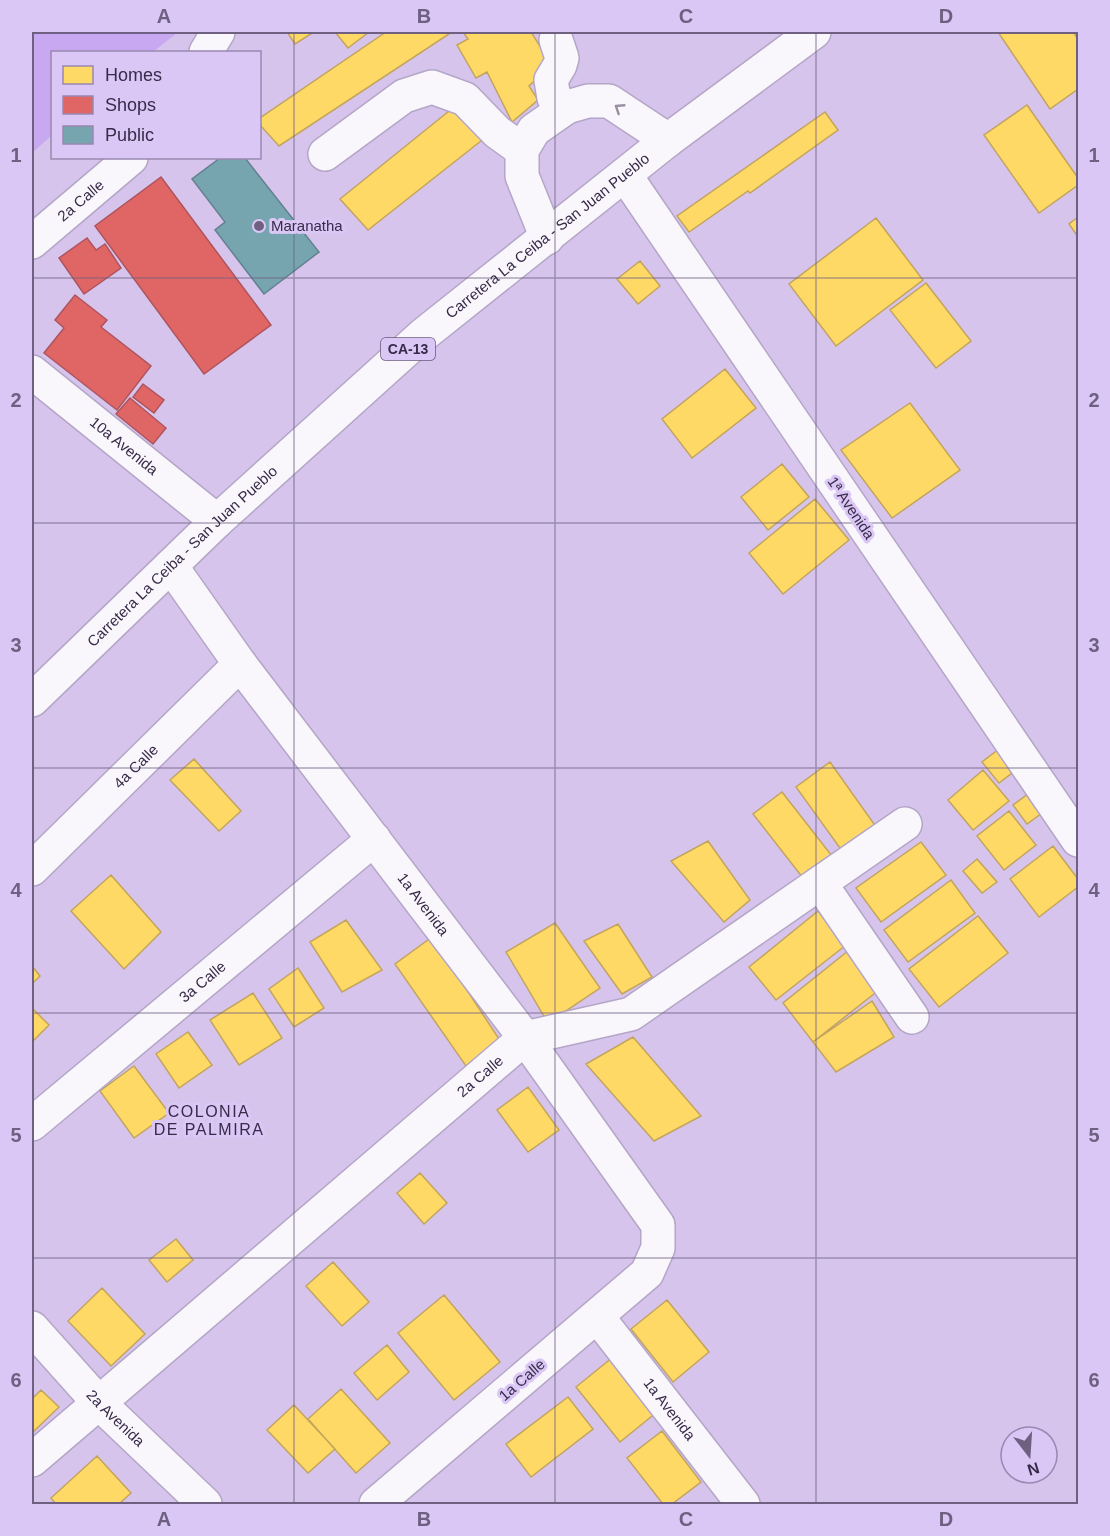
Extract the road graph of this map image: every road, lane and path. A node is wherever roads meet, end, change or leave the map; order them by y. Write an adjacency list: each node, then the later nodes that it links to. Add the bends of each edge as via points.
1 (218, 32): 4 (street)
2 (814, 32): 6 (street, Carretera La Ceiba - San Juan Pueblo / CA-13)
3 (556, 40): 5 (street, via 562,58 551,80 552,87 554,98)
4 (207, 51)
5 (567, 107): 6 (street, one-way to 5, via 609,100); 7 (street, via 534,130)
6 (668, 140): 10 (street, Carretera La Ceiba - San Juan Pueblo / CA-13)
7 (522, 150): 8 (street, via 496,132 465,99 432,87 404,96); 11 (street, via 522,176)
8 (325, 154)
9 (130, 159): 12 (street, 2a Calle)
10 (625, 176): 11 (street, Carretera La Ceiba - San Juan Pueblo / CA-13); 20 (street, 1ª Avenida)
11 (547, 238): 14 (street, Carretera La Ceiba - San Juan Pueblo / CA-13, via 423,335)
12 (32, 242)
13 (32, 372): 14 (street, 10a Avenida)
14 (217, 521): 15 (street, Carretera La Ceiba - San Juan Pueblo / CA-13)
15 (171, 566): 16 (street, 1a Avenida); 17 (street, Carretera La Ceiba - San Juan Pueblo / CA-13)
16 (240, 664): 19 (street, 1a Avenida); 21 (street, 4a Calle)
17 (32, 700)
18 (905, 824): 22 (street, 2a Calle)
19 (374, 839): 24 (street, 1a Avenida); 25 (street, 3a Calle)
20 (1078, 840)
21 (32, 869)
22 (820, 884): 23 (street); 24 (street, 2a Calle, via 631,1014)
23 (912, 1017)
24 (525, 1038): 26 (street, 1a Avenida, via 658,1225); 29 (street, 2a Calle)
25 (32, 1124)
26 (658, 1248): 27 (street, 1a Calle, via 647,1273)
27 (597, 1316): 32 (street, 1a Calle); 33 (street, 1a Avenida)
28 (32, 1328): 29 (street, 2a Avenida)
29 (99, 1403): 30 (street, 2a Calle); 31 (street, 2a Avenida)
30 (32, 1460)
31 (205, 1504)
32 (376, 1504)
33 (743, 1504)

